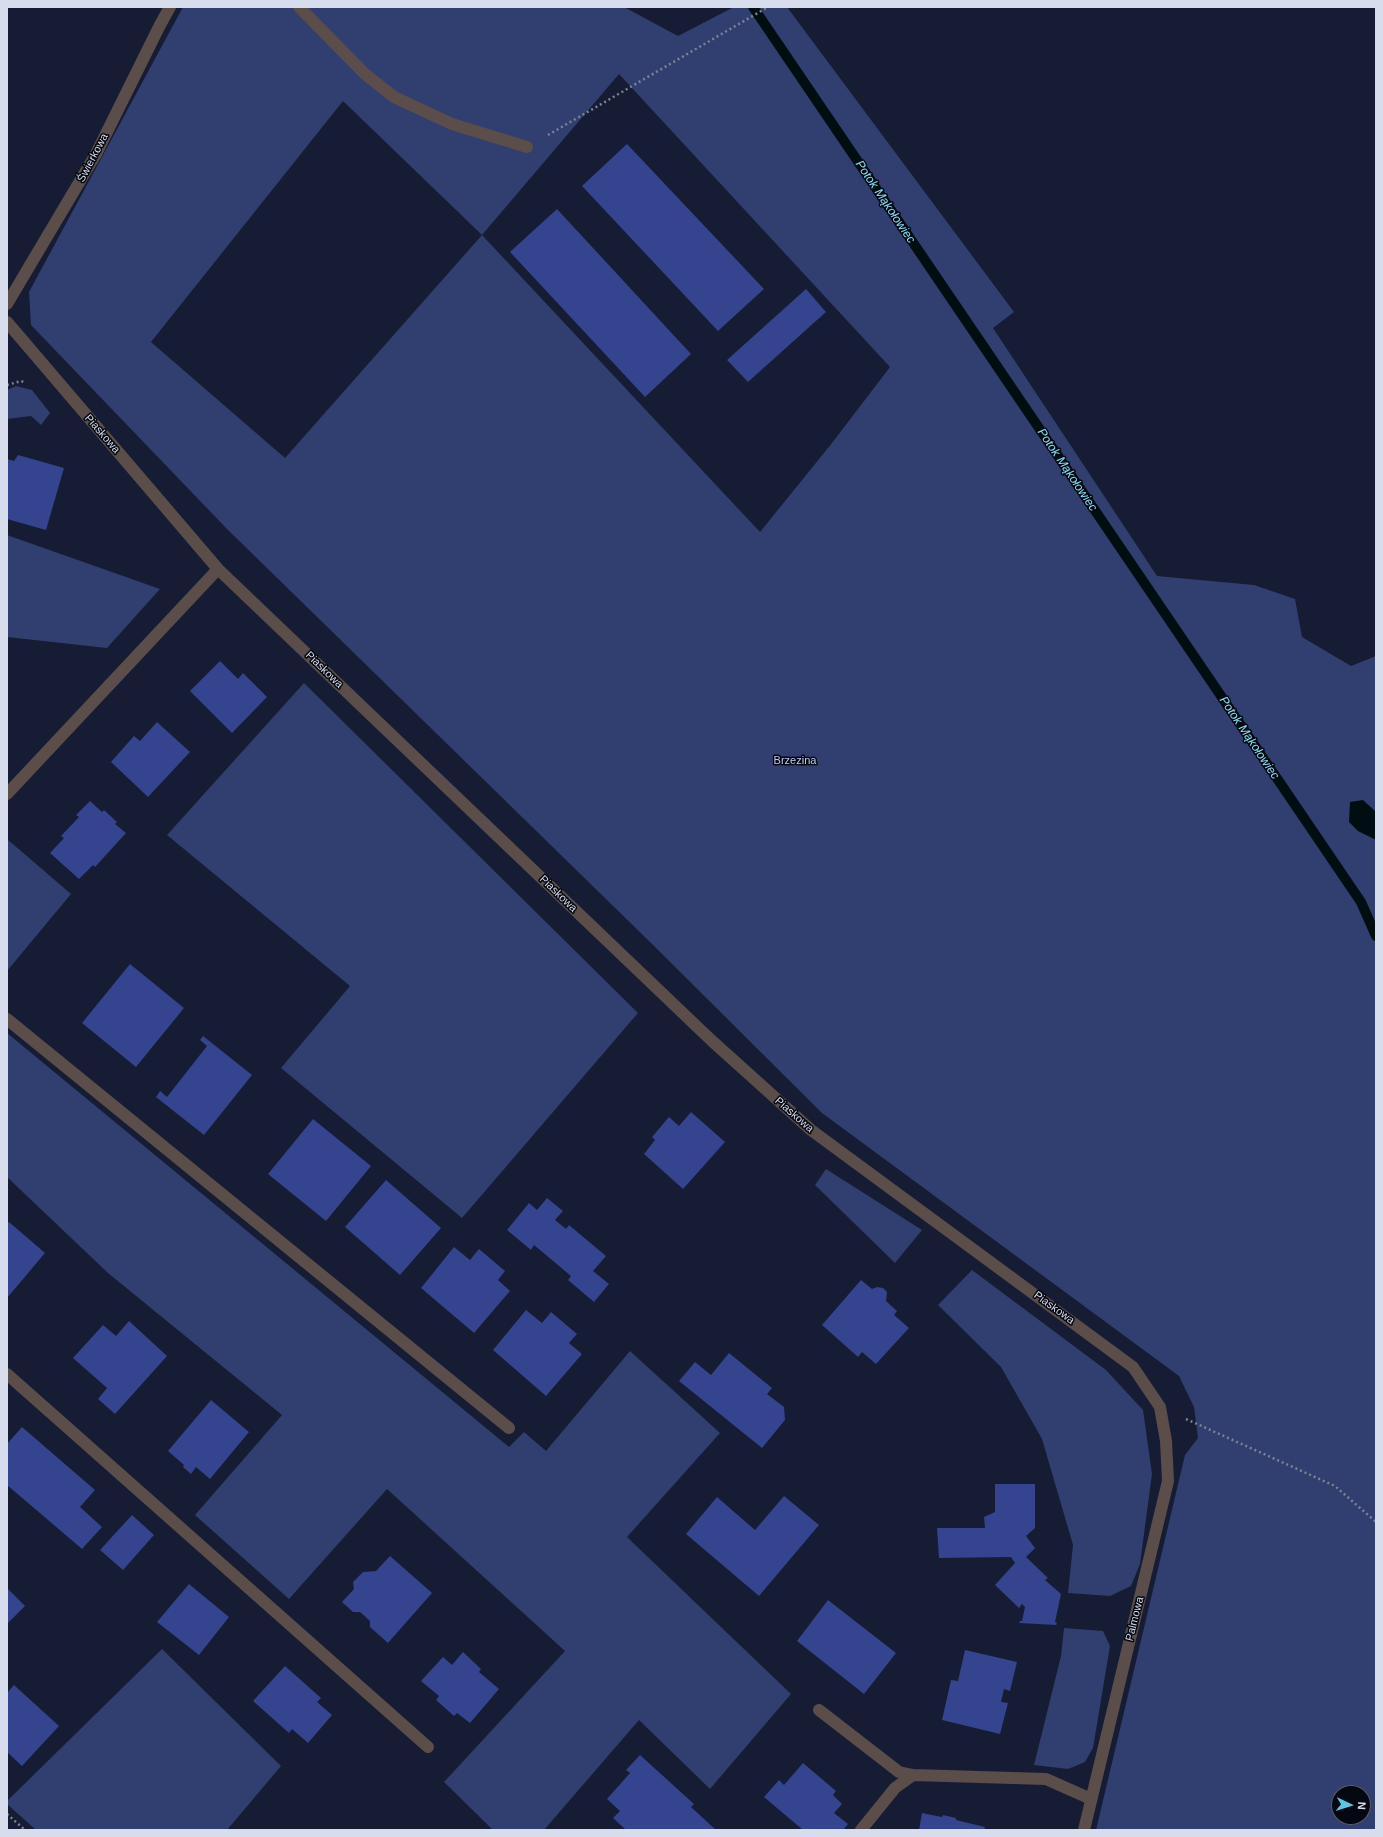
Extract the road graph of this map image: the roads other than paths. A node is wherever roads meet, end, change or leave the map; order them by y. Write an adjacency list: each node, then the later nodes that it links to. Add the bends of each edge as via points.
1 (170, 7): 4 (street, Świerkowa, via 96,154)
2 (299, 7): 3 (street, via 366,74 394,97 452,124)
3 (527, 147)
4 (7, 304)
5 (7, 322): 6 (street, Piaskowa)
6 (218, 569): 7 (street); 10 (street, Piaskowa, via 711,1040 811,1130 1133,1367)
7 (7, 794)
8 (7, 1019): 11 (street)
9 (7, 1374): 13 (street)
10 (1160, 1407): 15 (street, Palmowa, via 1166,1441 1168,1481)
11 (509, 1428)
12 (819, 1710): 14 (street, via 899,1772)
13 (428, 1747)
14 (913, 1775): 15 (street, via 1046,1779); 16 (street, via 896,1788)
15 (1092, 1799): 17 (street, Palmowa)
16 (861, 1830)
17 (1084, 1830)

